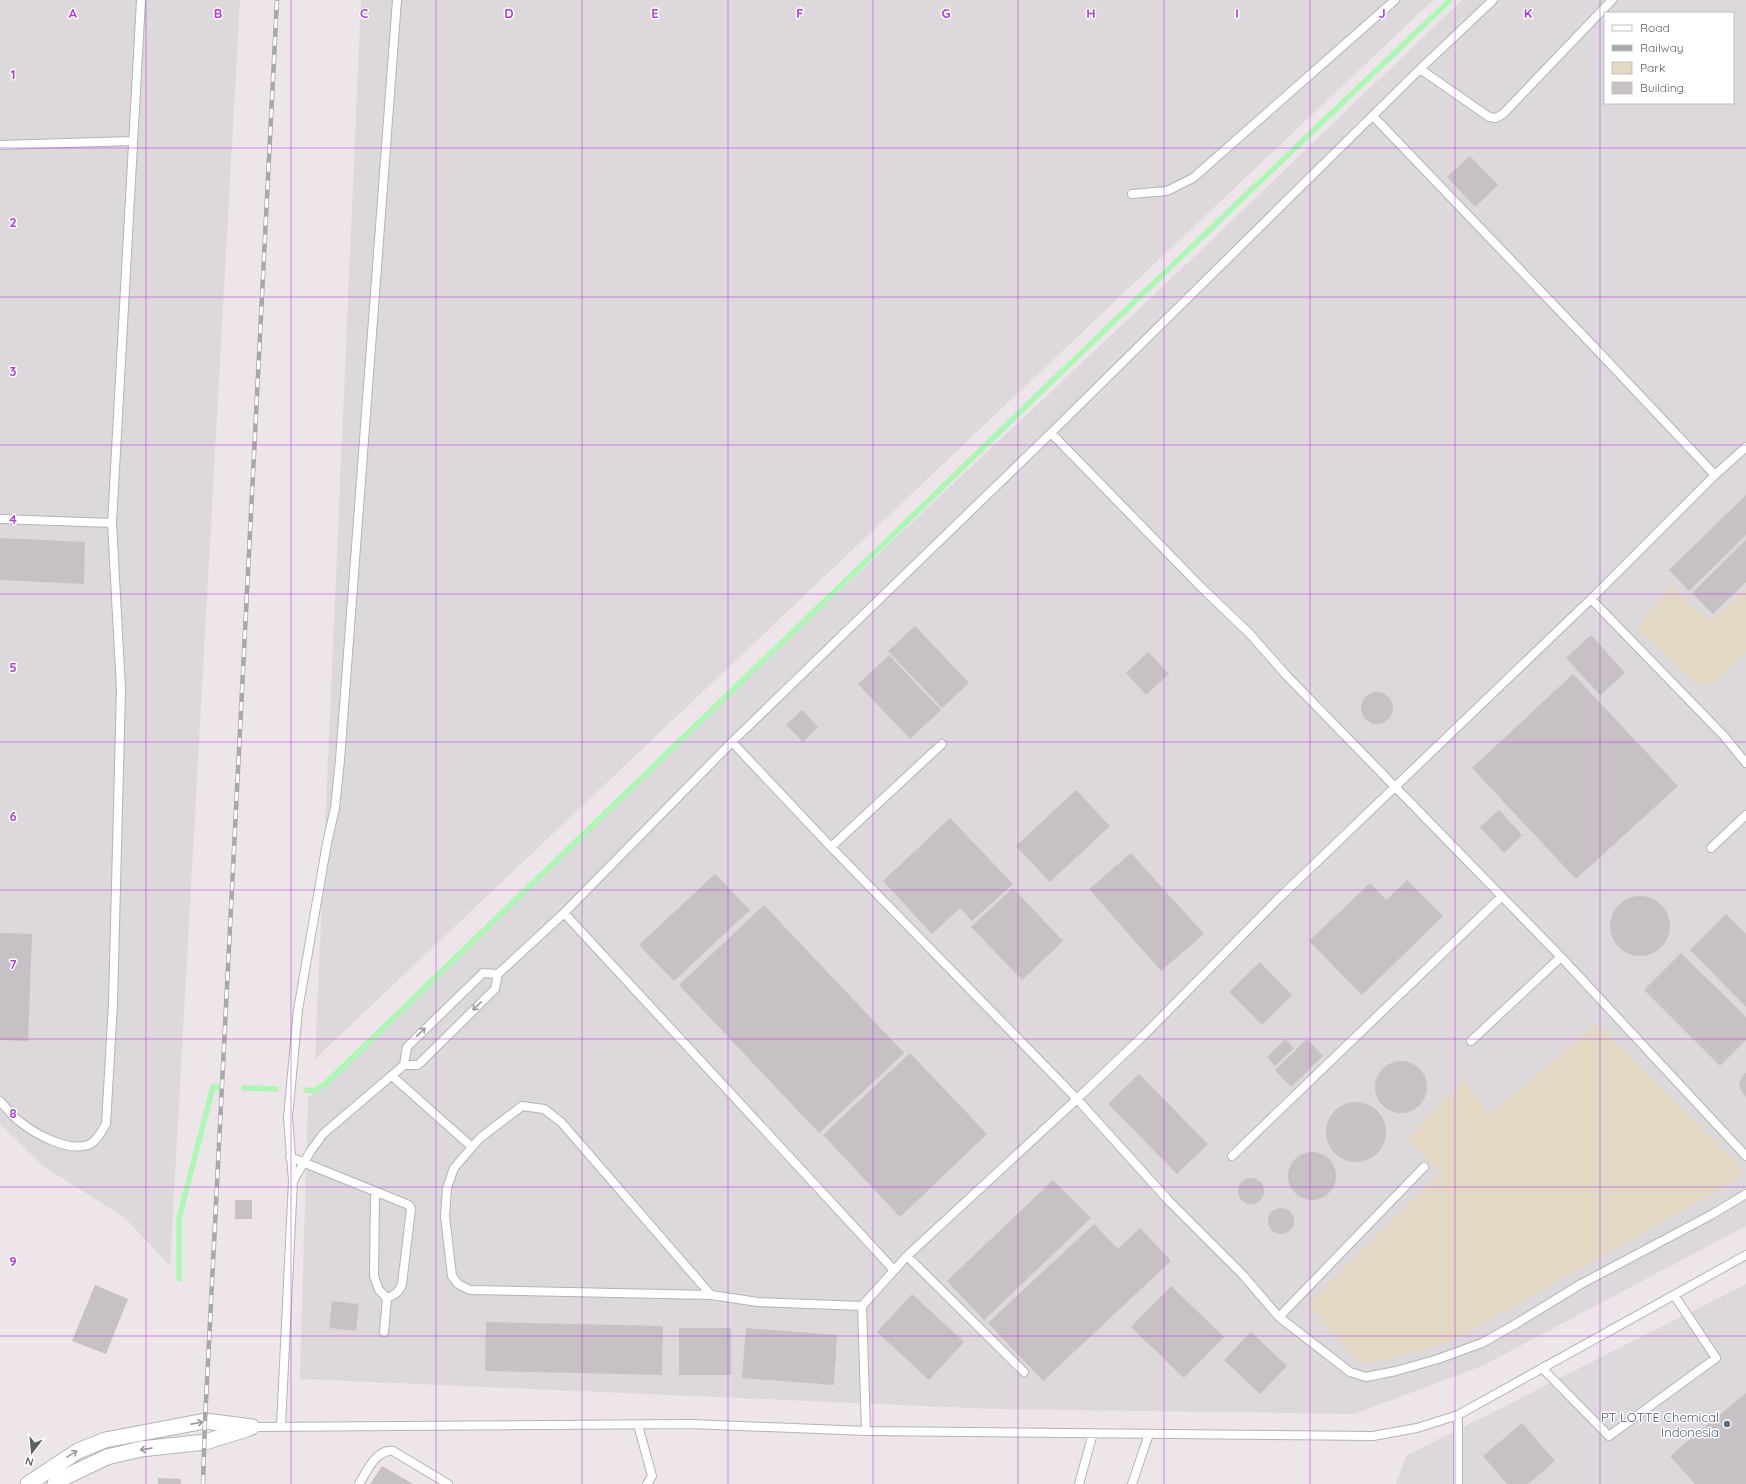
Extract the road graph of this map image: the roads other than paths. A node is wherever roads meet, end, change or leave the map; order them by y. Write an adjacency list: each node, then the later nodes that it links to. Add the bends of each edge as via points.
1 (141, 0): 8 (lane)
2 (397, 0): 36 (lane, via 339,767 335,808 298,1010 288,1117)
3 (1395, 0): 10 (lane, via 1193,178 1167,191)
4 (1493, 0): 6 (lane)
5 (1612, 0): 6 (lane, via 1503,114 1496,118 1489,117)
6 (1420, 69): 7 (lane)
7 (1373, 116): 11 (lane); 13 (lane)
8 (133, 141): 9 (lane); 15 (lane)
9 (0, 145)
10 (1132, 194)
11 (1051, 433): 17 (lane); 20 (lane)
12 (1746, 447): 13 (lane)
13 (1715, 475): 16 (lane)
14 (0, 519): 15 (lane)
15 (112, 523): 32 (lane, via 121,689 113,1004 106,1124 99,1136 88,1145 68,1146 51,1141 19,1121)
16 (1591, 599): 19 (lane, via 1724,736); 20 (lane)
17 (732, 742): 22 (lane); 25 (lane)
18 (942, 744): 22 (lane)
19 (1746, 763)
20 (1395, 786): 24 (lane); 31 (lane)
21 (1746, 815): 23 (lane)
22 (831, 847): 31 (lane)
23 (1711, 848)
24 (1501, 897): 26 (lane); 34 (lane)
25 (564, 913): 27 (lane); 44 (lane)
26 (1560, 956): 28 (lane); 35 (lane)
27 (498, 974): 29 (lane, one-way to 29, via 495,989 418,1065); 29 (lane, one-way to 27, via 407,1046 477,978 483,973)
28 (1471, 1041)
29 (404, 1065): 30 (lane)
30 (392, 1076): 33 (lane); 37 (lane, via 323,1134)
31 (1077, 1098): 43 (lane); 49 (lane, via 1169,1201 1242,1274)
32 (0, 1101)
33 (472, 1147): 45 (lane, via 522,1106 544,1109 561,1122); 45 (lane, via 454,1168 448,1188 445,1216 452,1276 458,1284 470,1290)
34 (1232, 1156)
35 (1746, 1156)
36 (290, 1157): 37 (lane); 39 (lane)
37 (305, 1163): 39 (lane); 40 (lane)
38 (1424, 1167): 49 (lane)
39 (293, 1181): 55 (lane)
40 (375, 1192): 47 (lane, via 374,1276 379,1290); 47 (lane, via 406,1203 410,1209 402,1284 396,1294)
41 (1746, 1194): 49 (lane, via 1581,1284 1482,1343 1396,1371 1366,1377 1350,1372)
42 (1746, 1255): 46 (lane)
43 (907, 1256): 44 (lane); 52 (lane)
44 (893, 1269): 48 (lane)
45 (711, 1295): 48 (lane, via 758,1302)
46 (1674, 1295): 51 (lane); 51 (lane, via 1716,1358 1609,1436)
47 (386, 1298): 50 (lane)
48 (862, 1306): 57 (lane)
49 (1279, 1317)
50 (384, 1332)
51 (1542, 1368): 53 (lane)
52 (1024, 1372)
53 (1458, 1414): 59 (lane, via 1417,1428 1373,1436); 67 (lane)
54 (638, 1425): 55 (lane); 57 (lane, via 690,1424); 64 (lane, via 652,1476)
55 (281, 1426): 56 (lane)
56 (252, 1427): 60 (street, one-way to 56, via 78,1451 105,1440 205,1421); 61 (street, one-way to 61, via 205,1442 140,1449 107,1457)
57 (866, 1432): 58 (lane)
58 (1093, 1433): 59 (lane); 65 (lane)
59 (1149, 1434): 66 (lane)
60 (28, 1484)
61 (56, 1484)
62 (359, 1484): 63 (lane, via 377,1457 387,1450 393,1451)
63 (448, 1484)
64 (647, 1484)
65 (1079, 1484)
66 (1132, 1484)
67 (1458, 1484)

